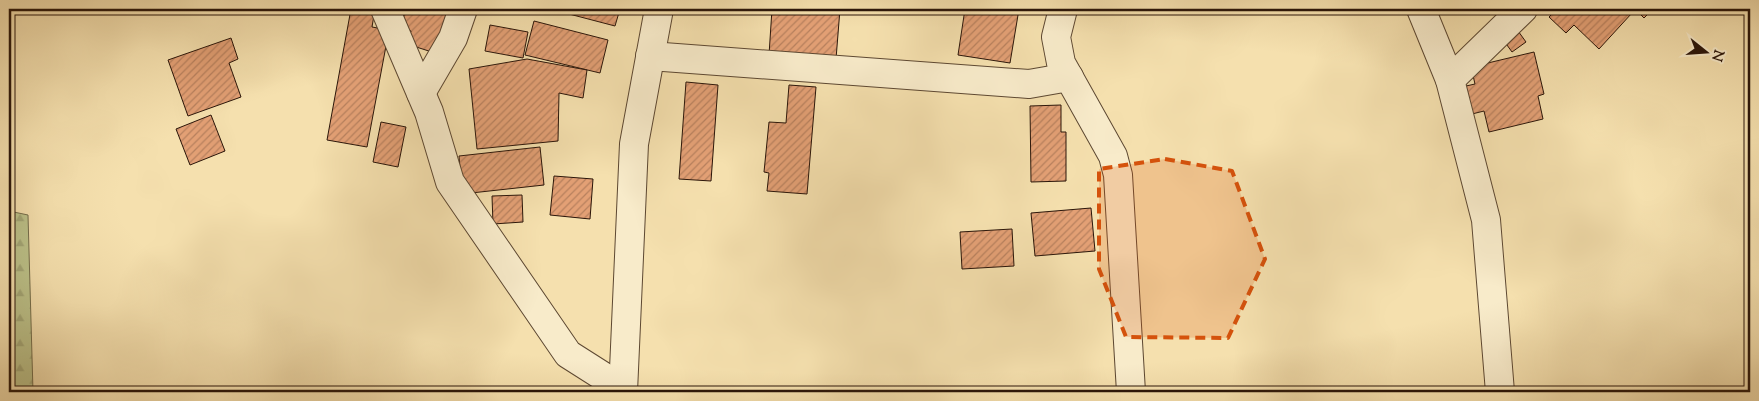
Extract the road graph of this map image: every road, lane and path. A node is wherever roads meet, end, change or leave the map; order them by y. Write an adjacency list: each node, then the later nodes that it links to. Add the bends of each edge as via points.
1 (385, 9): 10 (street)
2 (463, 9): 10 (street, via 453,38)
3 (659, 9): 7 (street)
4 (1063, 9): 8 (street, via 1056,37 1061,63)
5 (1421, 9): 9 (street)
6 (1523, 9): 9 (street)
7 (650, 56): 8 (street, via 1029,84); 11 (street, via 634,144)
8 (1069, 77): 12 (street, via 1113,156 1118,176)
9 (1450, 80): 13 (street, via 1486,220)
10 (421, 93): 11 (street, via 450,182 472,215 568,354)
11 (623, 391)
12 (1131, 392)
13 (1500, 392)

